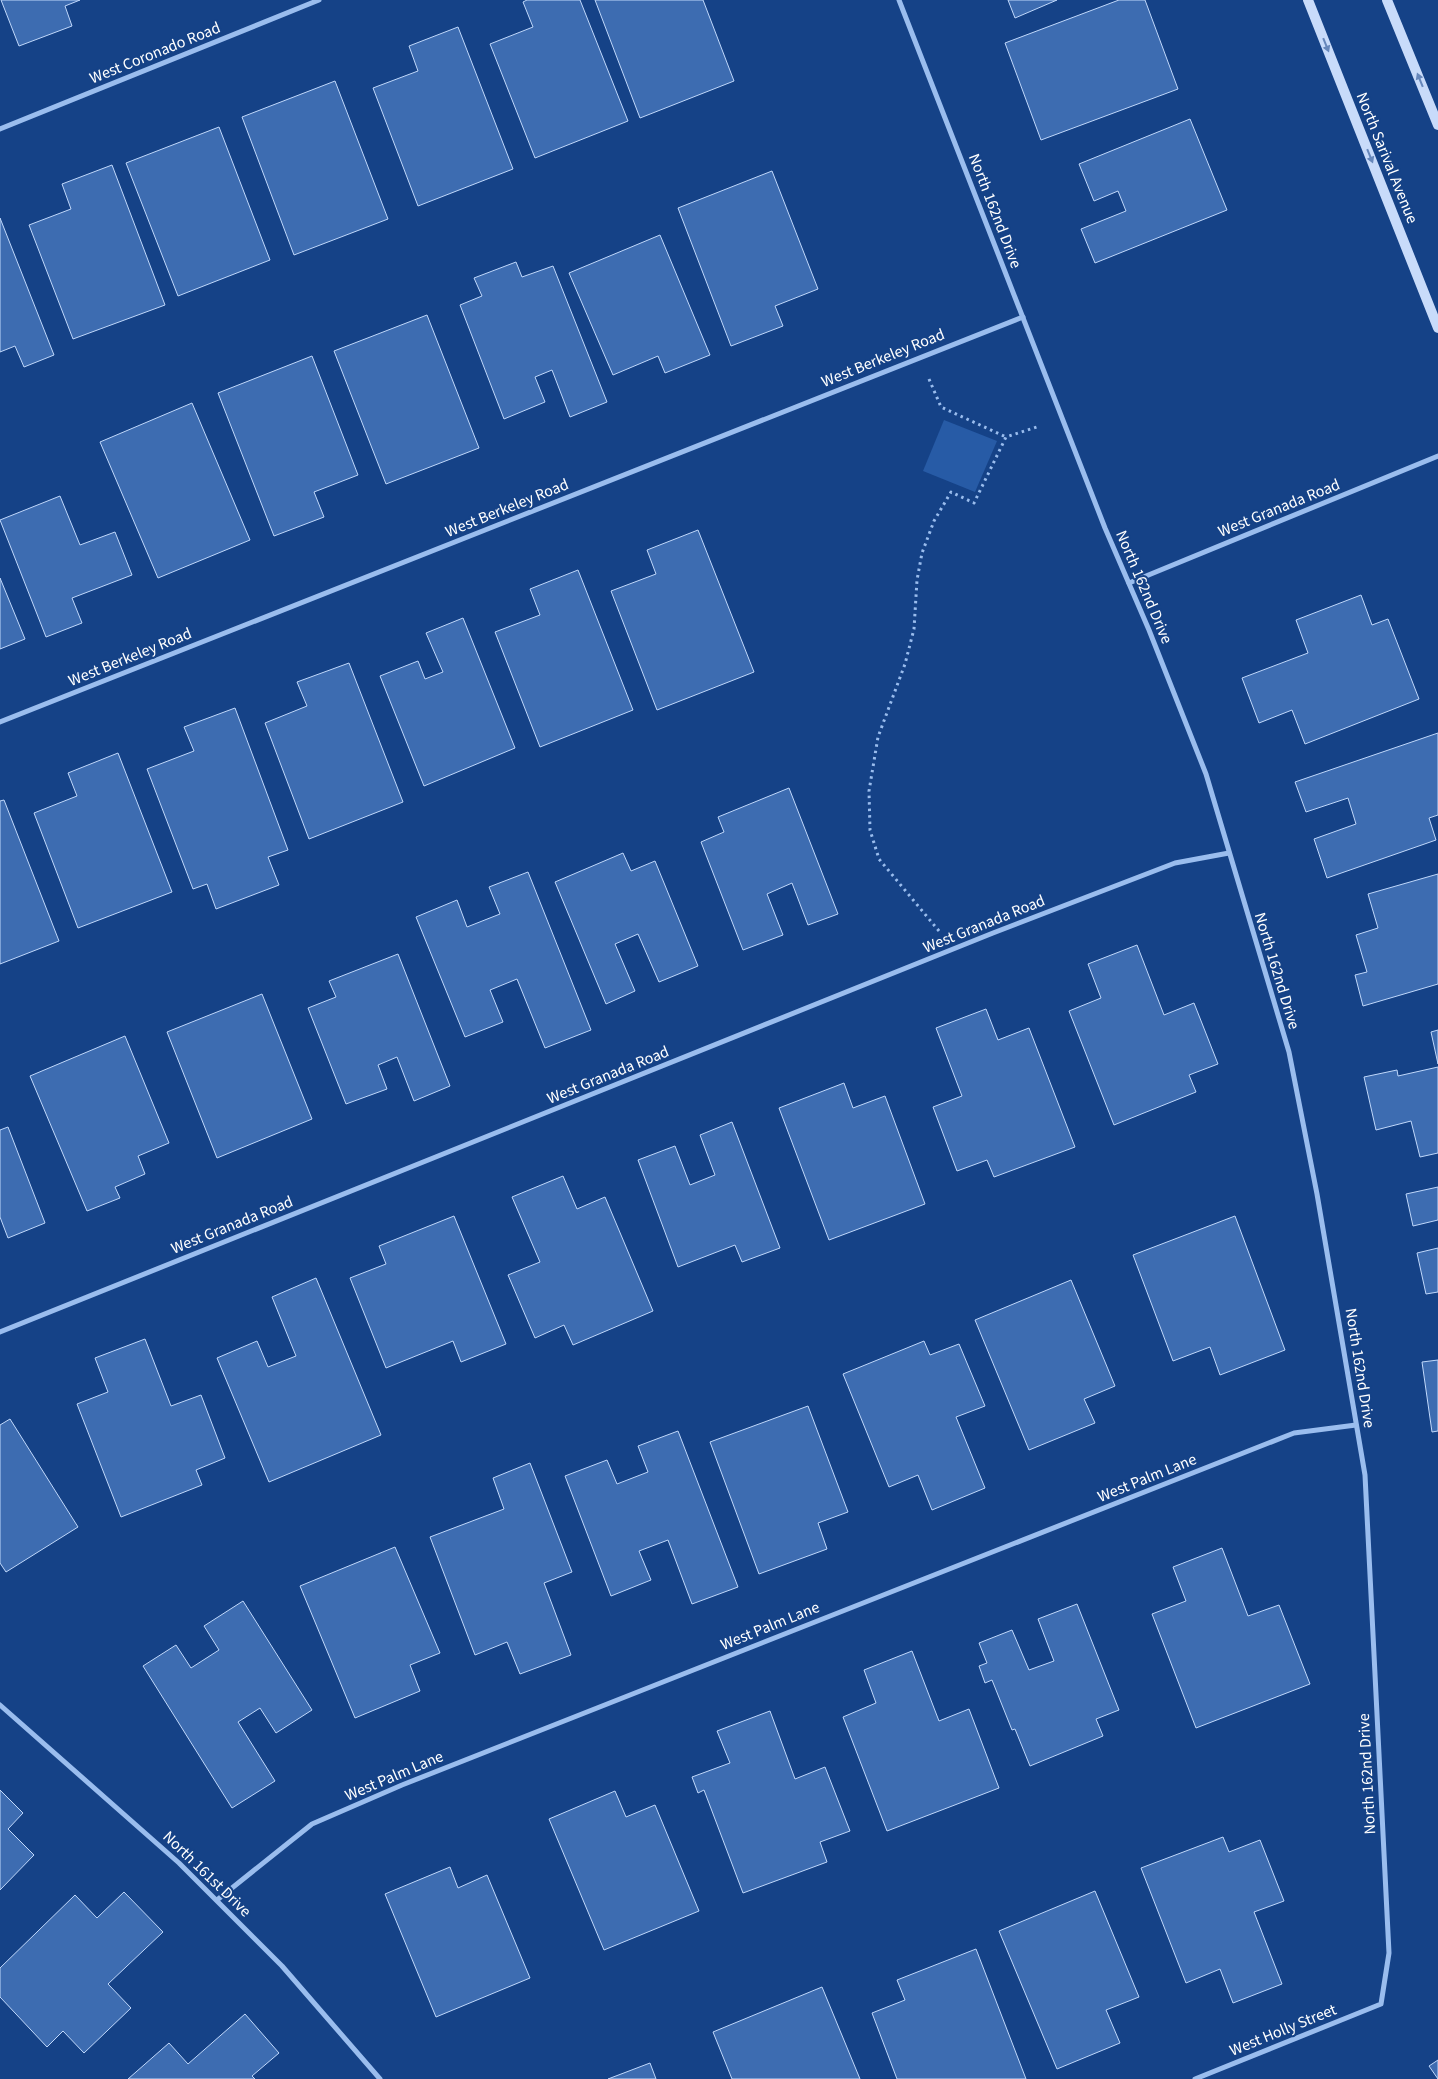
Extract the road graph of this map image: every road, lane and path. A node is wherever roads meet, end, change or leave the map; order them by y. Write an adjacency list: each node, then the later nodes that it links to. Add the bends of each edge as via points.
1 (319, 0): 6 (street, West Coronado Road)
2 (899, 0): 7 (street, North 162nd Drive)
3 (1308, 0): 8 (main road, North Sarival Avenue, one-way to 8)
4 (1387, 0): 5 (main road, one-way to 4)
5 (1438, 125)
6 (0, 129)
7 (1023, 317): 9 (street, West Berkeley Road); 10 (street, North 162nd Drive)
8 (1438, 328)
9 (921, 357): 11 (path, via 941,407); 14 (street, West Berkeley Road)
10 (1063, 418): 11 (path); 13 (street, North 162nd Drive)
11 (1006, 437): 16 (path, via 974,503 951,492 934,521 922,553 917,580 914,629 905,664 878,737 869,791 870,830 879,859 928,916)
12 (1438, 456): 13 (street, West Granada Road)
13 (1129, 583): 15 (street, North 162nd Drive, via 1206,774)
14 (0, 722)
15 (1229, 853): 16 (street, West Granada Road, via 1175,863); 18 (street, North 162nd Drive, via 1289,1052 1319,1203)
16 (952, 950): 17 (street, West Granada Road)
17 (0, 1332)
18 (1356, 1425): 20 (street, West Palm Lane, via 1294,1433 402,1785 312,1824); 21 (street, North 162nd Drive, via 1365,1475 1389,1953)
19 (0, 1705): 20 (street, North 161st Drive, via 179,1862)
20 (217, 1900): 22 (street, North 161st Drive, via 282,1966)
21 (1381, 2004): 23 (street, West Holly Street)
22 (380, 2079)
23 (1195, 2079)

